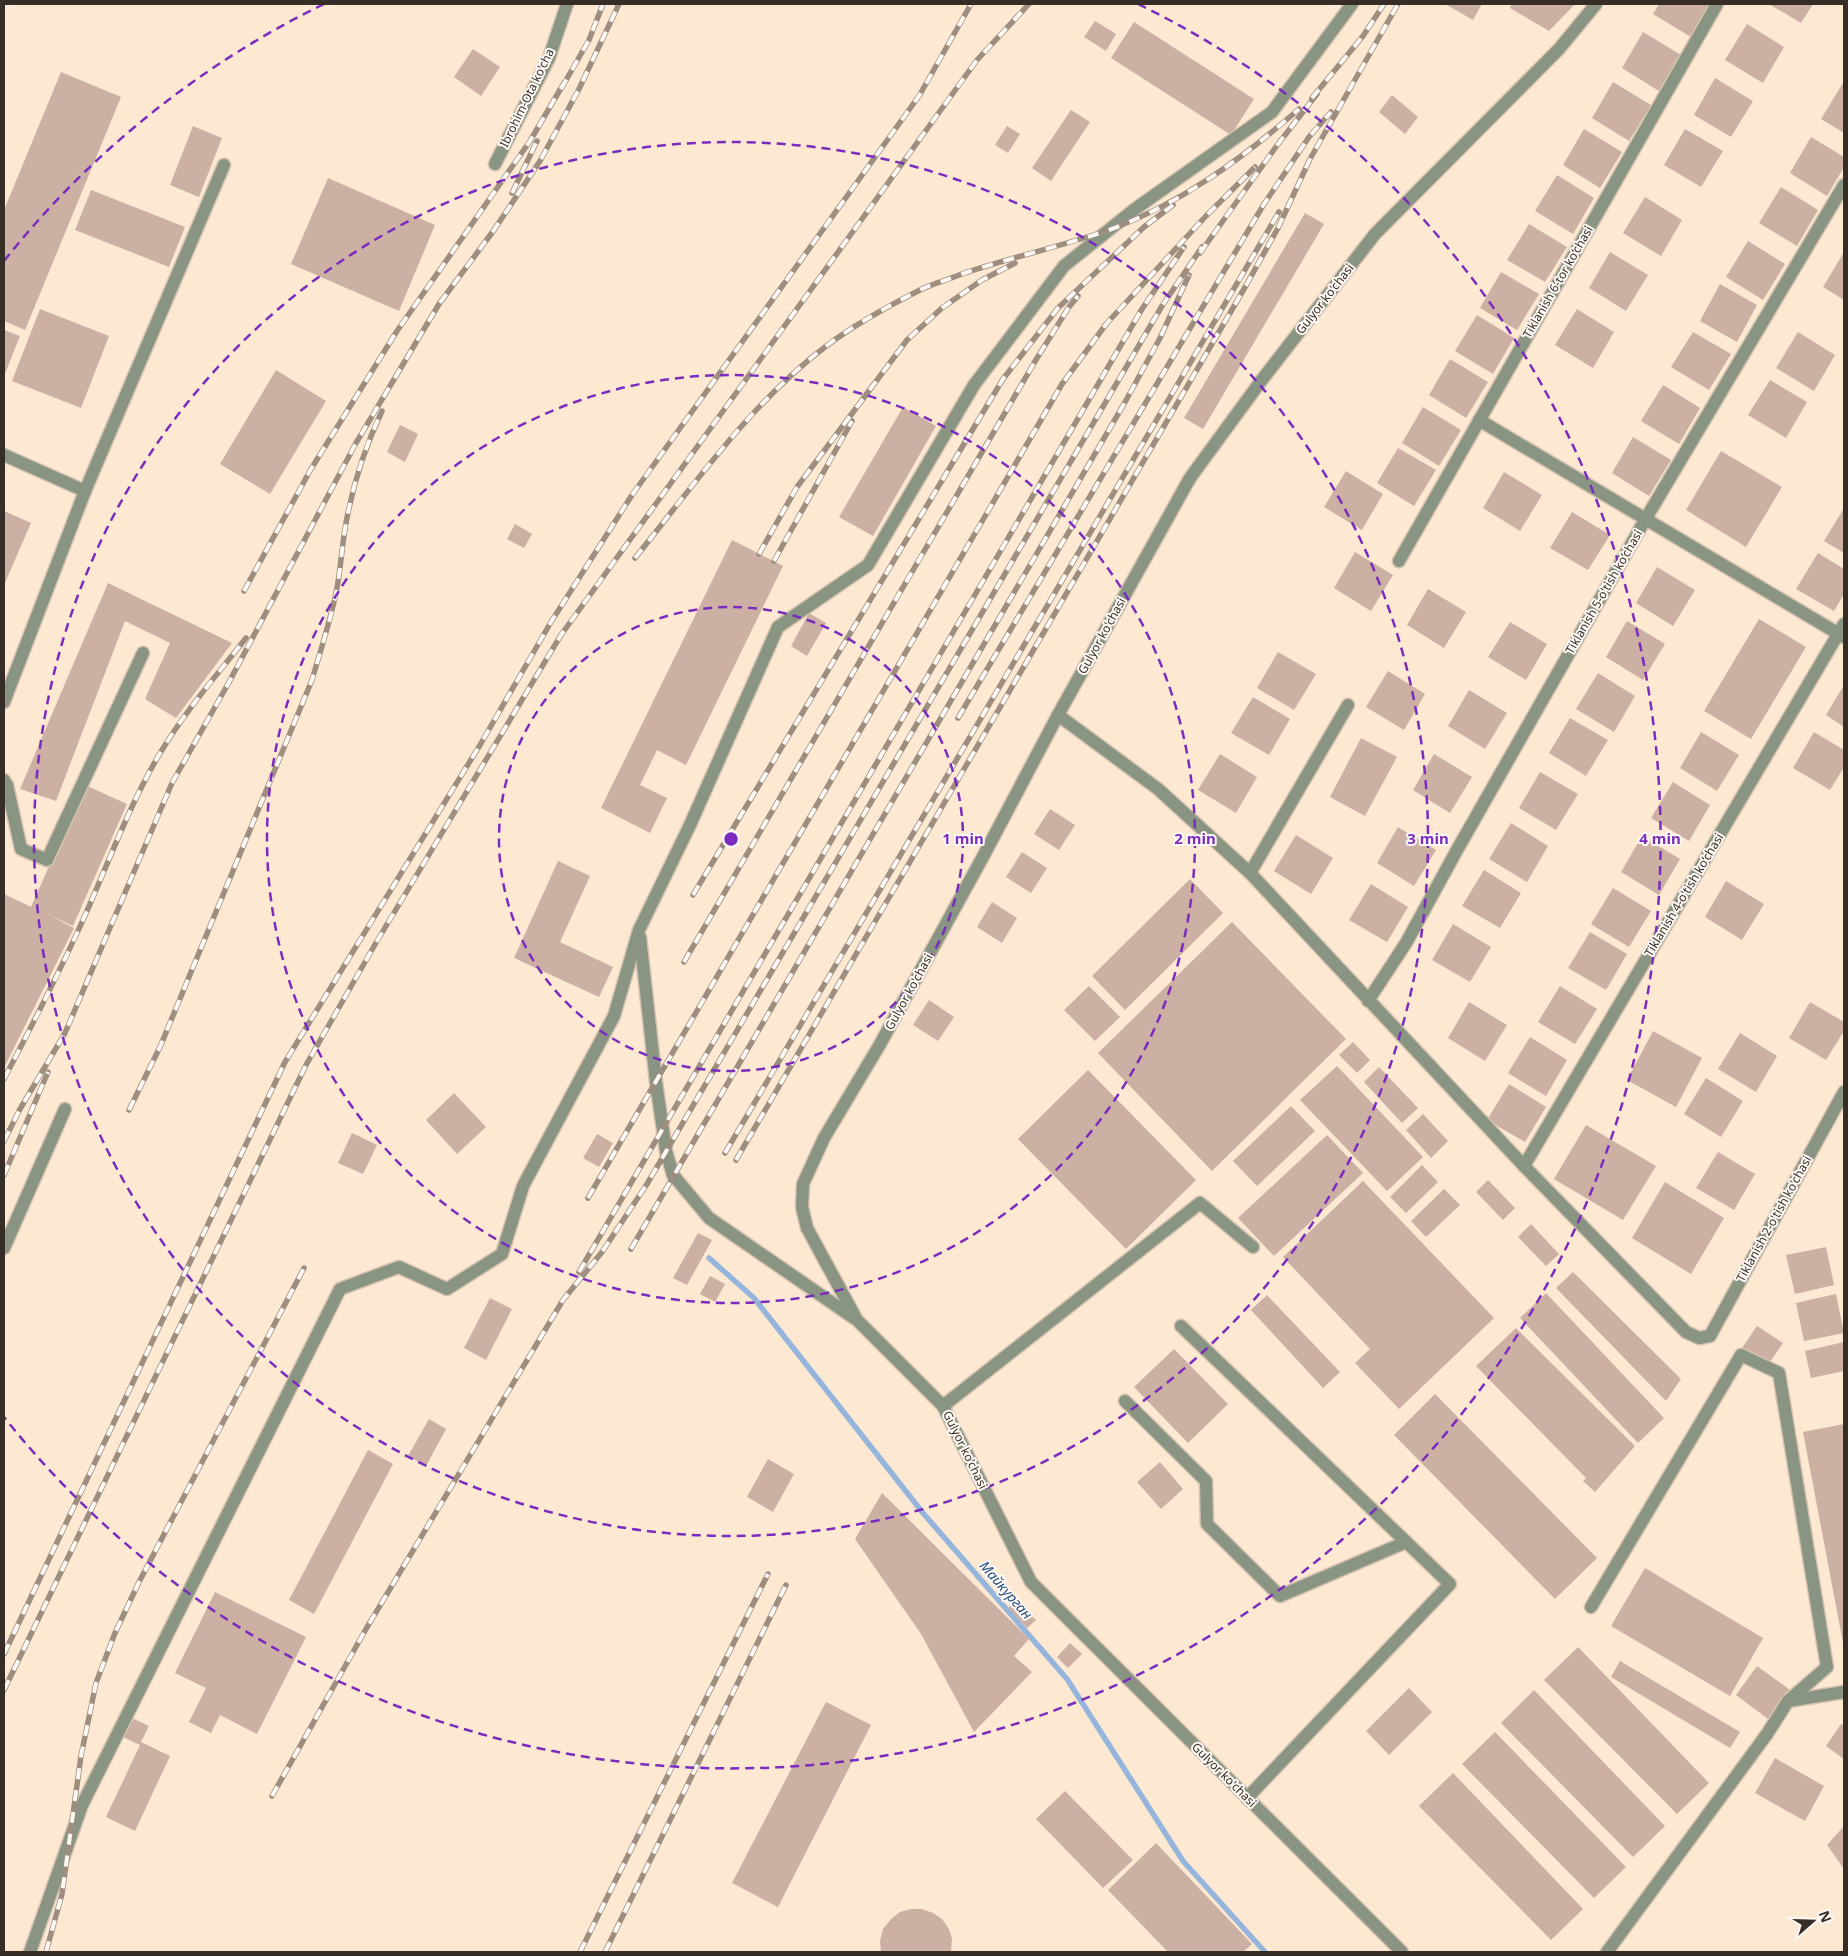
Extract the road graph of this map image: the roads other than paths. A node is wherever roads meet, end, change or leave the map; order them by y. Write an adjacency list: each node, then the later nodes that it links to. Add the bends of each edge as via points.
1 (567, 4): 5 (street, Ibrohim-Ota ko'cha, via 549,58)
2 (1352, 4): 21 (street, via 1272,112 1135,209 1064,266 974,385 868,565 778,627 690,825)
3 (1596, 4): 18 (street, Gulyor ko'chasi, via 1558,50 1375,234 1261,381 1190,478)
4 (1717, 4): 8 (street, Tiklanish 6-tor ko‘chasi)
5 (495, 164)
6 (224, 165): 10 (street)
7 (1844, 185): 11 (street, Tiklanish 5-o'tish ko‘chasi)
8 (1479, 420): 11 (street); 12 (street, Tiklanish 6-tor ko‘chasi)
9 (4, 455): 10 (street)
10 (85, 491): 15 (street)
11 (1645, 520): 13 (street); 22 (street, Tiklanish 5-o'tish ko‘chasi, via 1406,943)
12 (1399, 561)
13 (1842, 632): 25 (street, Tiklanish 4-o'tish ko‘chasi)
14 (143, 654): 19 (street, via 47,860 21,849)
15 (9, 677): 16 (street)
16 (4, 702)
17 (1348, 705): 20 (street)
18 (1058, 714): 20 (street, via 1158,789); 28 (street, Gulyor ko'chasi, via 884,1038 824,1138 803,1184 802,1207 807,1228)
19 (4, 780)
20 (1250, 873): 22 (street)
21 (639, 930): 28 (street, via 656,1082 673,1176 708,1218); 37 (street, via 614,1016 523,1186 502,1254 447,1289 399,1267 340,1289 82,1805)
22 (1368, 1001): 25 (street)
23 (1844, 1092): 25 (street, Tiklanish 2-o'tish ko'chasi, via 1710,1336 1699,1338 1686,1332)
24 (65, 1110): 27 (street)
25 (1524, 1166)
26 (1253, 1247): 31 (street, via 1200,1203)
27 (4, 1248)
28 (857, 1320): 31 (street, Gulyor ko'chasi)
29 (1181, 1326): 32 (street)
30 (1125, 1401): 32 (street, via 1206,1481 1207,1524 1280,1596)
31 (944, 1406): 36 (street, Gulyor ko'chasi, via 1031,1582)
32 (1406, 1542): 36 (street, via 1450,1584)
33 (1591, 1607): 35 (street, via 1742,1355 1779,1374 1827,1667)
34 (1844, 1692): 35 (street)
35 (1788, 1701): 39 (street)
36 (1247, 1798): 38 (street, Gulyor ko'chasi)
37 (30, 1952)
38 (1402, 1952)
39 (1607, 1952)

